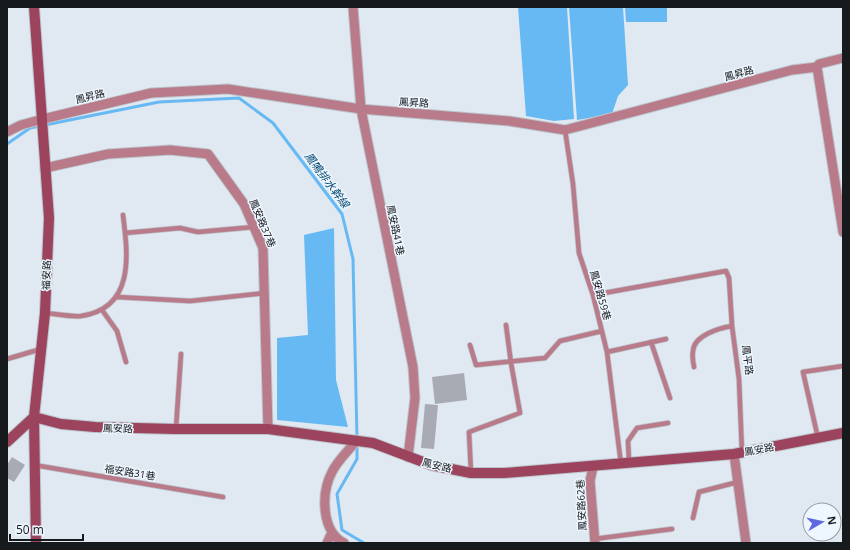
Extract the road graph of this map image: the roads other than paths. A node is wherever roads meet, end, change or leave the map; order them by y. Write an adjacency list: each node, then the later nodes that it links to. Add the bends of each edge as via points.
1 (34, 7): 6 (street, 福安路)
2 (353, 7): 5 (street, 鳳安路41巷)
3 (843, 58): 4 (street, 鳳昇路, via 819,64)
4 (817, 67): 7 (street, 鳳昇路, via 792,70); 12 (street)
5 (360, 109): 6 (street, 鳳昇路, via 228,89 151,93); 7 (street, 鳳昇路, via 509,121); 43 (street, 鳳安路41巷, via 413,367 415,398)
6 (43, 119): 8 (street, 鳳昇路); 9 (street, 福安路)
7 (565, 130): 15 (lane, 鳳安路59巷, via 579,252)
8 (7, 132)
9 (45, 168): 11 (street, 鳳安路37巷, via 108,154 170,150 204,152 213,160 244,204); 18 (street, 福安路, via 49,218)
10 (123, 215): 13 (lane)
11 (254, 227): 13 (lane, via 198,232 180,228); 14 (street, 鳳安路37巷, via 263,248)
12 (843, 232)
13 (125, 233): 16 (lane, via 126,273)
14 (265, 293): 16 (lane, via 190,301); 37 (street, 鳳安路37巷)
15 (593, 295): 20 (lane, 鳳平路, via 726,271 729,278); 21 (lane, 鳳安路59巷)
16 (117, 297): 17 (lane)
17 (102, 310): 18 (lane, via 81,316); 29 (lane, via 117,331)
18 (44, 313): 25 (street, 福安路)
19 (506, 325): 30 (lane)
20 (732, 326): 32 (lane, via 718,329 698,341 692,349); 42 (lane, 鳳平路, via 739,378)
21 (602, 331): 26 (lane, 鳳安路59巷); 30 (lane, via 560,341 545,358)
22 (666, 339): 23 (lane)
23 (651, 342): 26 (lane); 33 (lane)
24 (470, 345): 30 (lane, via 476,365)
25 (41, 349): 28 (lane); 34 (street, 福安路)
26 (607, 352): 44 (lane, 鳳安路59巷)
27 (181, 354): 36 (lane)
28 (7, 359)
29 (126, 362)
30 (511, 363): 47 (lane, via 520,413 469,432)
31 (843, 366): 39 (lane, via 803,372)
32 (694, 367)
33 (670, 398)
34 (34, 417): 36 (street, 鳳安路, via 61,424); 41 (street); 45 (street, 福安路)
35 (668, 423): 44 (lane, via 637,428 628,441)
36 (175, 429): 37 (street, 鳳安路)
37 (268, 429): 40 (street, 鳳安路)
38 (843, 433): 39 (street, 鳳安路)
39 (818, 438): 42 (street, 鳳安路)
40 (357, 440): 43 (street, 鳳安路, via 373,443); 52 (street, via 332,472 325,492 325,506)
41 (7, 442)
42 (738, 453): 44 (street, 鳳安路); 48 (street, 鳳平路)
43 (408, 457): 47 (street, 鳳安路, via 431,465)
44 (625, 464): 46 (street, 鳳安路)
45 (34, 465): 49 (lane, 福安路31巷); 54 (street, 福安路)
46 (593, 467): 47 (street, 鳳安路); 53 (street, 鳳安路62巷, via 590,480)
47 (472, 473)
48 (738, 482): 50 (lane, via 699,492); 57 (street, 鳳平路)
49 (223, 497)
50 (693, 518)
51 (672, 529): 53 (lane)
52 (332, 532): 55 (street); 56 (street)
53 (594, 541)
54 (36, 543)
55 (327, 543)
56 (344, 543)
57 (746, 543)

